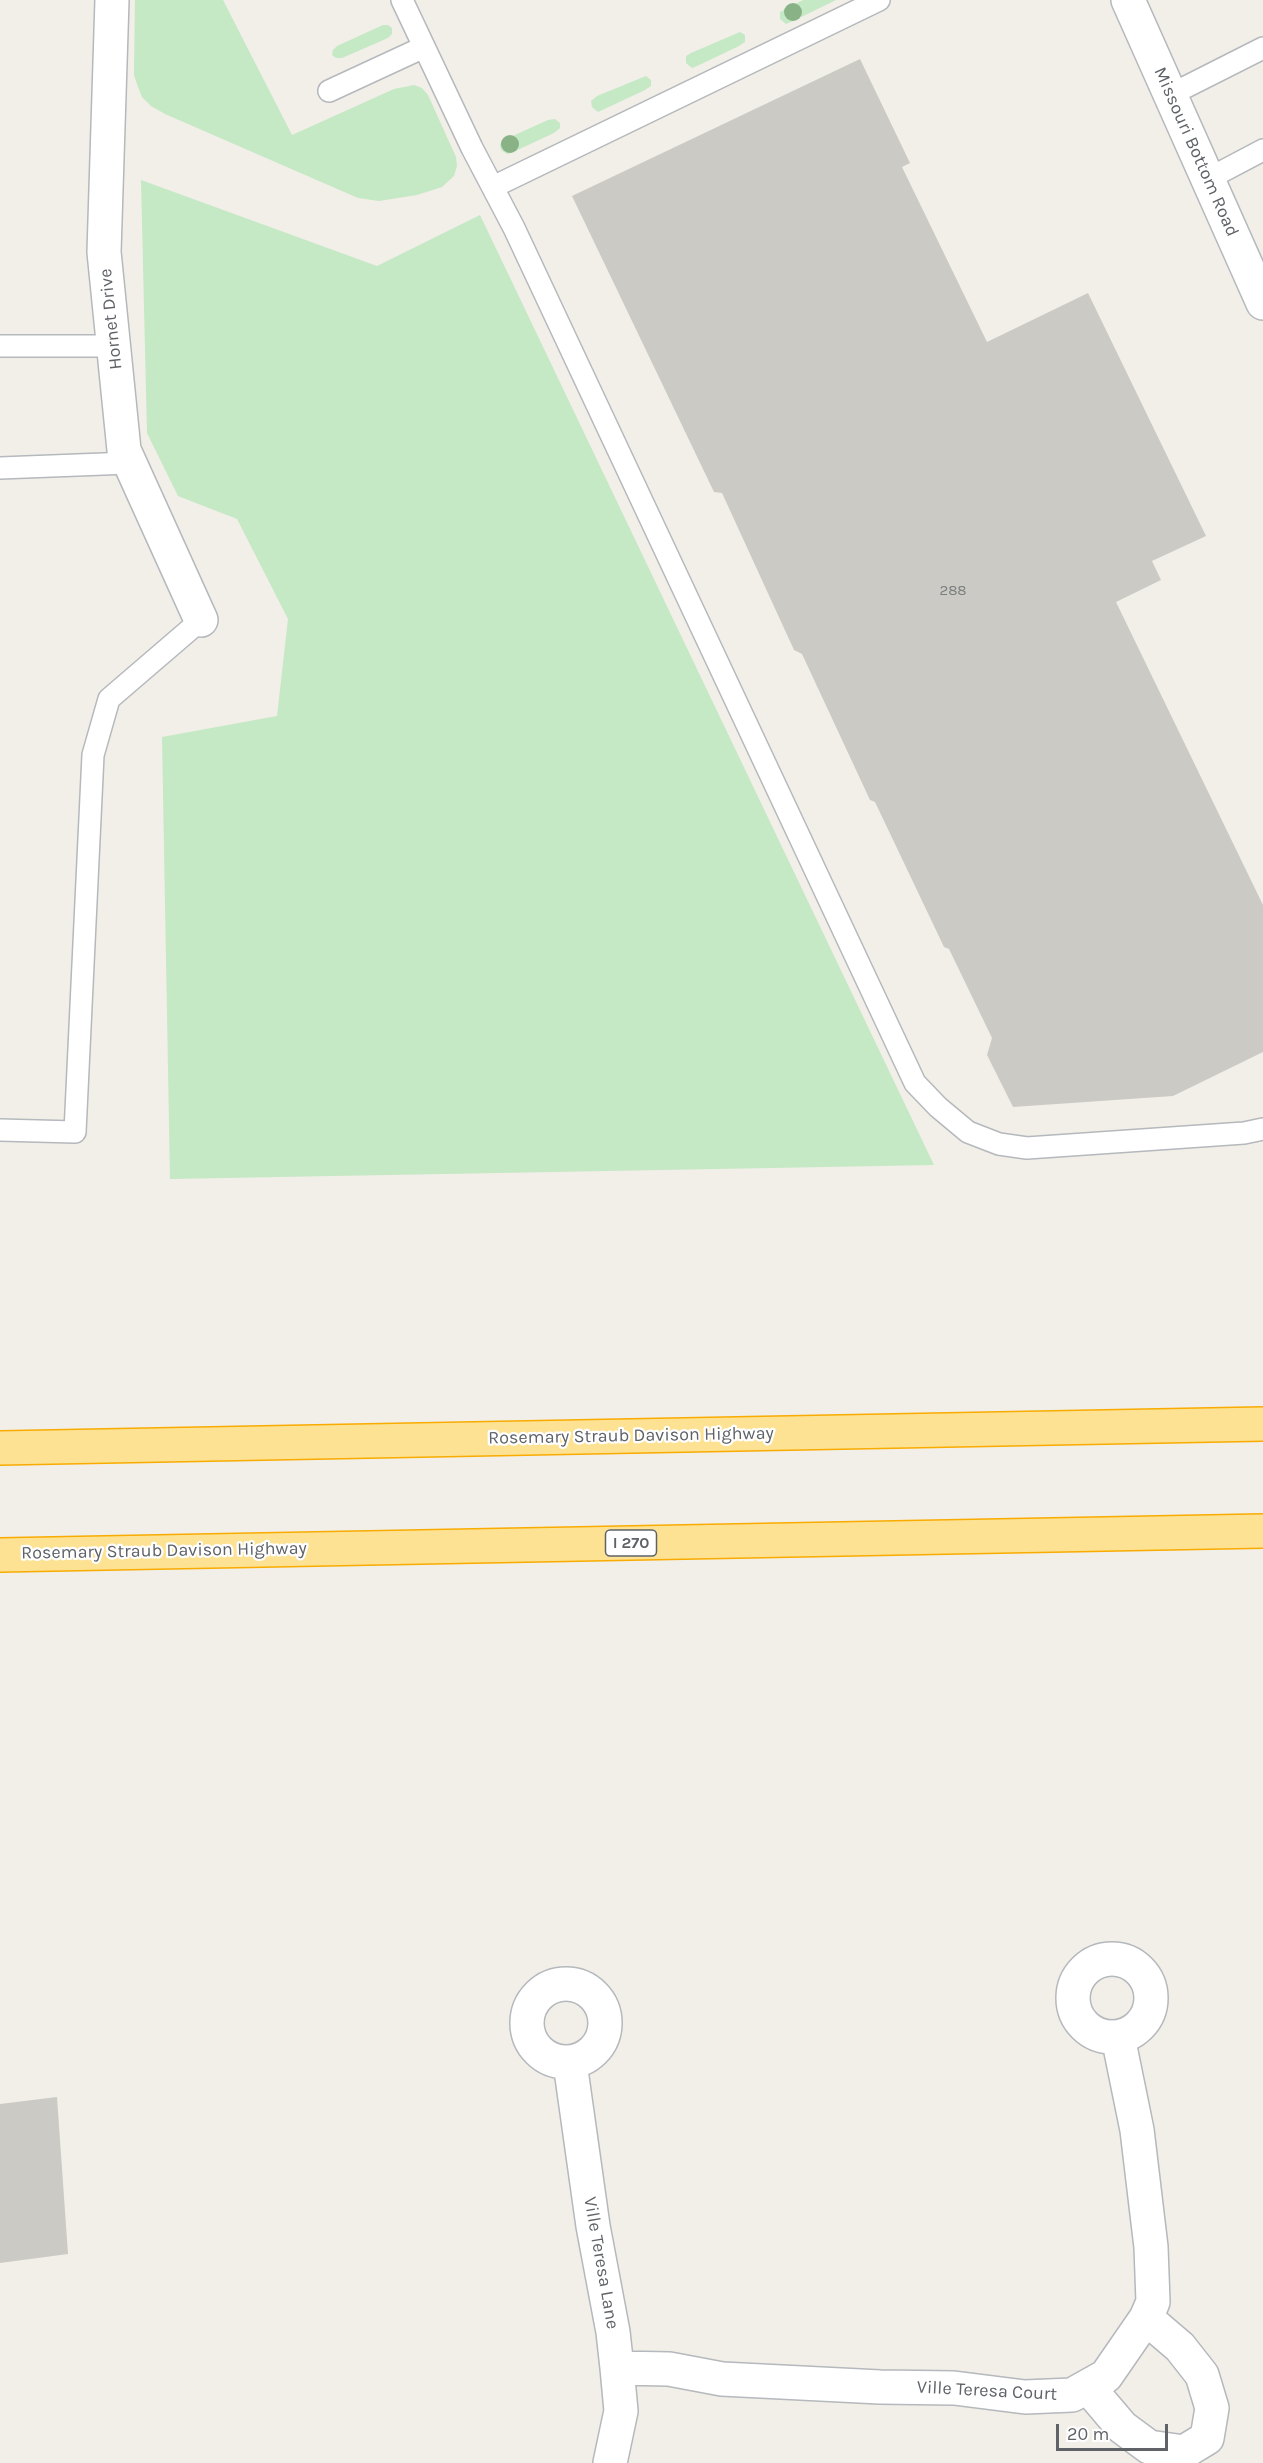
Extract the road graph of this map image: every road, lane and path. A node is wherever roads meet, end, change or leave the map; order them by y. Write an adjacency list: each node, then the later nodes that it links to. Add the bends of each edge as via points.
1 (112, 0): 14 (street, Hornet Drive, via 104,252)
2 (402, 0): 5 (lane)
3 (879, 0): 11 (lane)
4 (1128, 0): 8 (street, Missouri Bottom Road)
5 (424, 47): 7 (lane); 11 (lane)
6 (1263, 48): 8 (lane)
7 (329, 91)
8 (1170, 95): 10 (street, Missouri Bottom Road)
9 (1263, 150): 10 (lane)
10 (1208, 179): 12 (street, Missouri Bottom Road)
11 (492, 187): 18 (lane, via 915,1083 968,1132 999,1144 1027,1148)
12 (1263, 303)
13 (0, 346): 14 (lane)
14 (114, 346): 15 (street, Hornet Drive, via 124,450)
15 (129, 463): 16 (lane); 17 (street, Hornet Drive)
16 (0, 468)
17 (201, 620): 19 (lane, via 110,699 93,755 75,1132)
18 (1263, 1129)
19 (0, 1130)
20 (1263, 1424): 21 (highway, Rosemary Straub Davison Highway)
21 (0, 1448)
22 (1263, 1531): 23 (highway, Rosemary Straub Davison Highway / I 270)
23 (0, 1555)
24 (1118, 2037): 26 (street, Ville Teresa Court, via 1137,2130 1151,2247 1153,2302)
25 (570, 2063): 27 (street, Ville Teresa Lane)
26 (1146, 2318): 28 (street, Ville Teresa Court, via 1106,2376); 28 (street, via 1180,2347 1202,2375 1212,2408 1207,2438 1184,2452 1149,2447 1122,2427)
27 (617, 2368): 28 (street, Ville Teresa Court, via 669,2369 722,2379 954,2388 1025,2397 1072,2395); 29 (street, Ville Teresa Lane, via 621,2411)
28 (1088, 2387)
29 (610, 2463)

